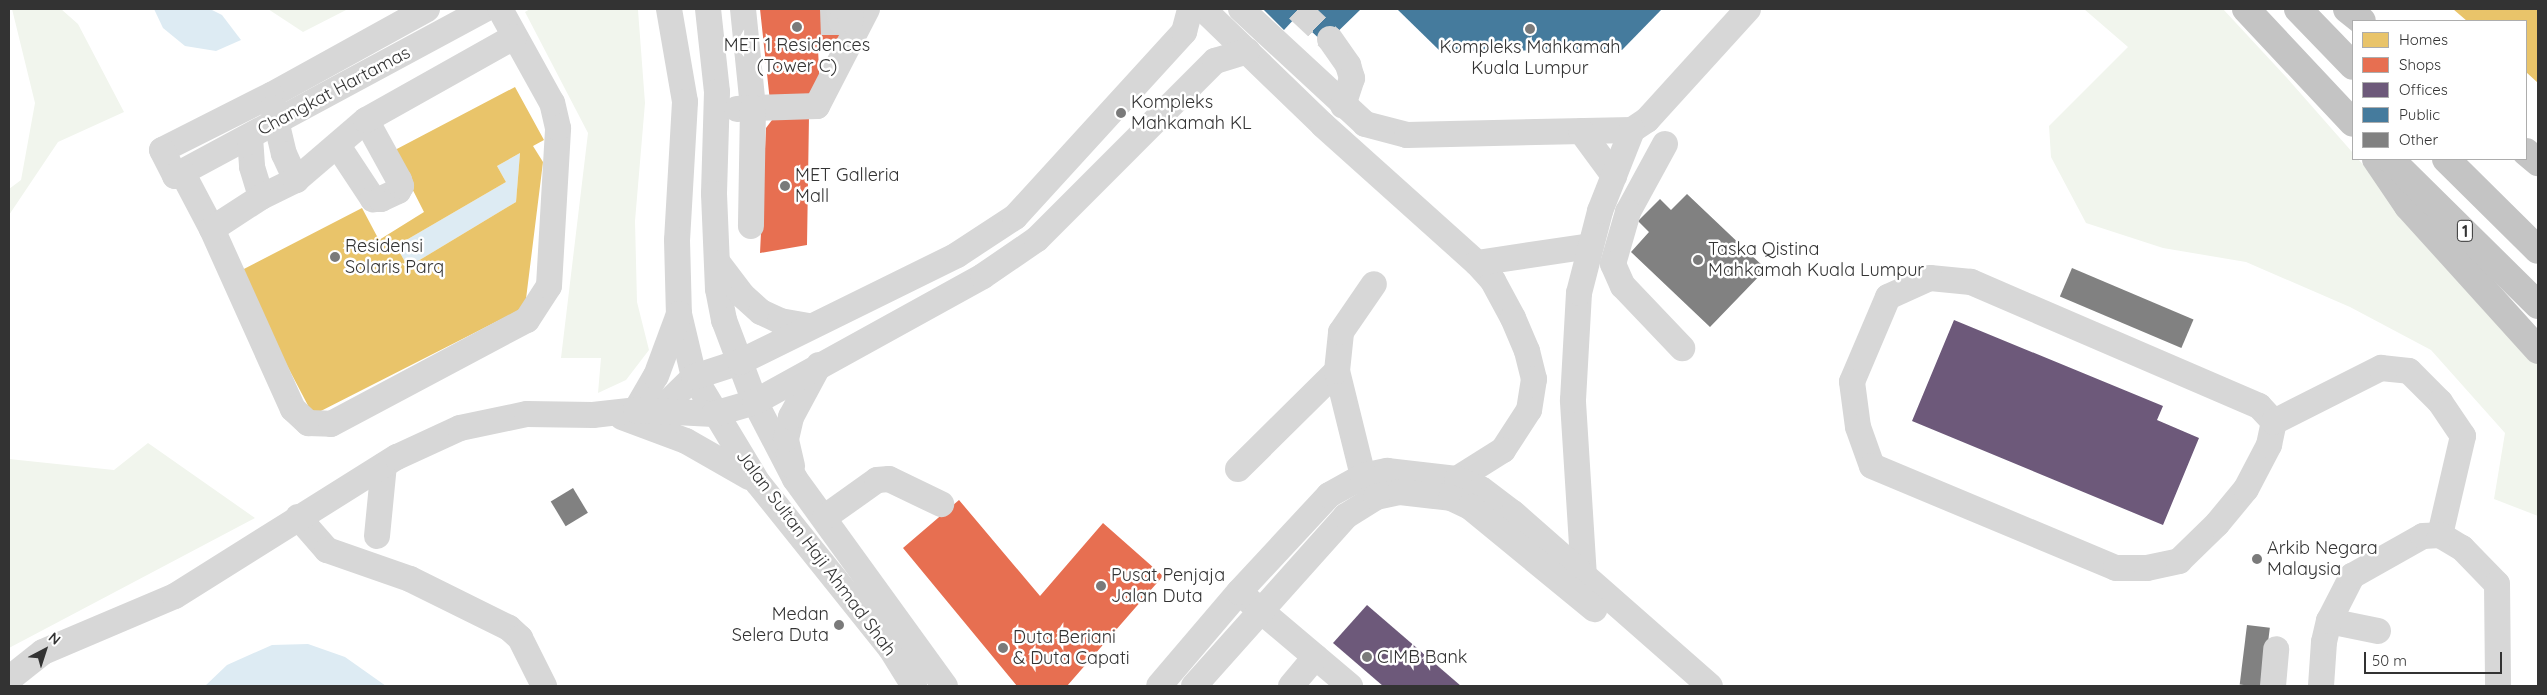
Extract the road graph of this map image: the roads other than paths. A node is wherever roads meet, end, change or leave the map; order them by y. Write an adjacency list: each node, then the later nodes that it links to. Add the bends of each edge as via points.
1 (427, 9): 25 (street, Changkat Hartamas)
2 (485, 9): 31 (street, Changkat Hartamas)
3 (500, 9): 19 (street)
4 (654, 9): 38 (street, via 661,30 667,98)
5 (669, 9): 38 (street, Jalan Sultan Haji Ahmad Shah, via 685,102)
6 (708, 9): 28 (street, Jalan Sultan Haji Ahmad Shah)
7 (743, 9): 27 (street)
8 (839, 9): 9 (street, via 841,21 851,20)
9 (850, 9)
10 (867, 9): 24 (street)
11 (1190, 9): 58 (street, via 1184,32 1015,217 956,255)
12 (1203, 9): 22 (street)
13 (1241, 9): 26 (street)
14 (1748, 9): 32 (street, via 1647,120)
15 (2246, 9): 30 (highway)
16 (2298, 9): 23 (highway)
17 (2347, 9): 18 (highway)
18 (2361, 20)
19 (514, 37): 29 (street); 50 (street, via 552,103 558,128 549,286 527,320 331,424 308,423 293,409)
20 (1330, 39): 26 (street, via 1348,65 1352,78)
21 (834, 46): 24 (street)
22 (1248, 51): 54 (street, via 1324,125); 62 (street, via 1215,61 1037,239 984,276)
23 (2352, 65)
24 (830, 82): 27 (street, via 817,106)
25 (271, 95): 31 (street); 43 (street, Changkat Hartamas, via 162,150 175,176)
26 (1343, 106): 33 (street, via 1365,124 1407,135)
27 (753, 108): 28 (street); 49 (street)
28 (716, 109): 53 (street, Jalan Sultan Haji Ahmad Shah, via 714,194)
29 (366, 120): 36 (street); 36 (street, via 399,180 401,186 398,191 373,199)
30 (2352, 122)
31 (274, 124): 34 (street, Changkat Hartamas); 45 (street)
32 (1632, 130): 33 (street); 44 (street)
33 (1580, 131): 44 (street)
34 (250, 136): 43 (street, Changkat Hartamas); 46 (street, via 252,167)
35 (1666, 144): 59 (street, via 1628,212 1613,264 1616,277 1623,286)
36 (338, 146): 45 (street)
37 (2527, 153): 42 (highway)
38 (682, 158): 57 (street, Jalan Sultan Haji Ahmad Shah, via 677,240)
39 (2377, 160): 60 (highway, via 2408,206)
40 (2391, 160): 56 (highway, 1)
41 (2447, 160): 47 (highway, 1)
42 (2538, 162)
43 (182, 172): 50 (street)
44 (1614, 176): 51 (street)
45 (296, 180): 46 (street)
46 (260, 197): 50 (street)
47 (2497, 209): 48 (highway); 52 (highway, 1)
48 (2538, 222)
49 (751, 226)
50 (212, 229)
51 (1591, 246): 54 (street); 80 (street, via 1579,293 1573,400)
52 (2538, 250)
53 (718, 263): 58 (street, via 742,295 761,312 780,321); 61 (street, Jalan Sultan Haji Ahmad Shah, via 718,289 724,320)
54 (1477, 263): 73 (street, via 1493,281 1513,318 1534,379 1529,410 1503,450)
55 (1374, 284): 63 (street, via 1341,332)
56 (2538, 305)
57 (679, 314): 64 (street, Jalan Sultan Haji Ahmad Shah); 66 (street, via 658,371)
58 (809, 326): 61 (street)
59 (1682, 348)
60 (2538, 350)
61 (740, 362): 64 (street); 65 (street, Jalan Sultan Haji Ahmad Shah)
62 (819, 365): 65 (street); 72 (street, via 791,417 786,439)
63 (1336, 370): 70 (street); 71 (street)
64 (694, 377): 66 (street); 67 (street, Jalan Sultan Haji Ahmad Shah)
65 (755, 402): 67 (street); 72 (street, Jalan Sultan Haji Ahmad Shah)
66 (637, 412): 67 (street); 69 (street, via 527,414 460,428); 74 (street, via 717,456)
67 (714, 414): 74 (street, Jalan Sultan Haji Ahmad Shah)
68 (2274, 422): 68 (street, via 2269,445 2246,489 2179,561 2147,568 2116,568 1872,466 1858,428 1852,382 1888,297 1930,278 1971,282 2259,406); 78 (street, via 2381,368 2409,371 2440,402 2463,436)
69 (384, 465): 76 (street); 79 (street)
70 (1238, 469)
71 (1363, 476): 73 (street, via 1388,472); 81 (street, via 1329,495)
72 (795, 479): 77 (street, Jalan Sultan Haji Ahmad Shah)
73 (1457, 479): 80 (street, via 1482,489)
74 (758, 483): 89 (street, Jalan Sultan Haji Ahmad Shah, via 891,650)
75 (941, 504): 77 (street, via 889,479 877,480)
76 (298, 517): 87 (street, via 175,596 43,652); 88 (street, via 327,550 410,579 509,628 520,638)
77 (825, 517): 90 (street, Jalan Sultan Haji Ahmad Shah)
78 (2440, 535): 83 (street, via 2423,536 2352,576); 99 (street, via 2462,548 2497,584)
79 (377, 536)
80 (1584, 577): 96 (street)
81 (1239, 592): 82 (street); 91 (street)
82 (1259, 610): 86 (street); 92 (street); 95 (street, via 1346,516 1376,497 1400,492 1442,496 1470,507 1498,527)
83 (2329, 621): 84 (street); 98 (street)
84 (2378, 631)
85 (2276, 649): 97 (street)
86 (1315, 657): 93 (street); 94 (street)
87 (14, 680)
88 (544, 686)
89 (914, 686)
90 (945, 686)
91 (1159, 686)
92 (1194, 686)
93 (1291, 686)
94 (1350, 686)
95 (1686, 686)
96 (1710, 686)
97 (2273, 686)
98 (2321, 686)
99 (2498, 686)

